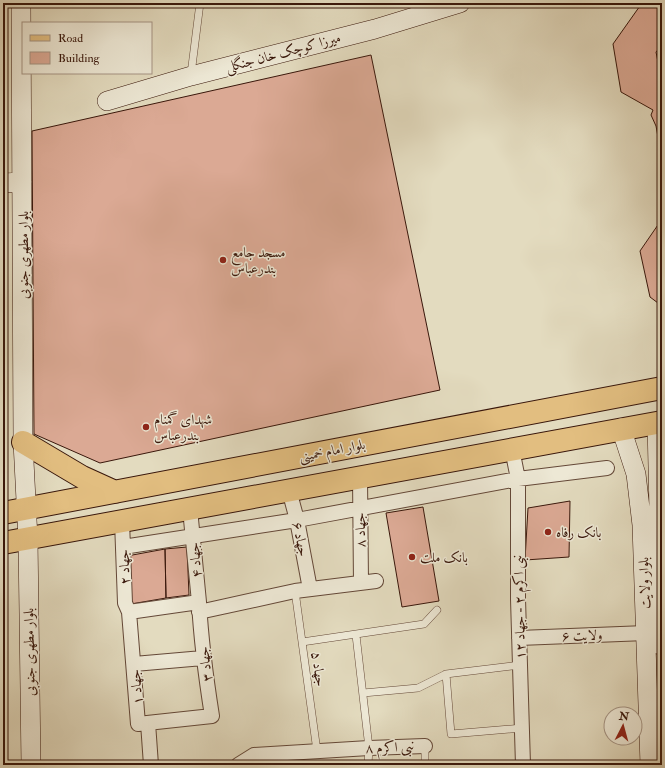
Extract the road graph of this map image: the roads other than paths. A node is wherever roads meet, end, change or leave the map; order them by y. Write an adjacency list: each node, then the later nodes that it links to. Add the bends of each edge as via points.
1 (21, 3): 8 (street, بلوار مطهری جنوبی)
2 (200, 3): 6 (lane)
3 (409, 3): 5 (street)
4 (460, 3): 5 (street, میرزا کوچک خان جنگلی)
5 (375, 28): 6 (street, میرزا کوچک خان جنگلی)
6 (191, 76): 7 (street, میرزا کوچک خان جنگلی)
7 (107, 101)
8 (22, 182): 9 (street); 13 (street, بلوار مطهری جنوبی)
9 (3, 183)
10 (662, 388): 21 (main road, بلوار امام خمینی)
11 (660, 422): 12 (main road); 17 (street, بلوار ولایت)
12 (621, 428): 14 (main road); 15 (street, بلوار ولایت)
13 (23, 442): 21 (main road, via 82,477); 22 (street, بلوار مطهری جنوبی)
14 (512, 449): 18 (main road); 19 (street, نبی اکرم ۲ - جهاد ۱۲)
15 (633, 464): 17 (street, via 638,455 647,454); 40 (street, بلوار ولایت, via 642,525)
16 (606, 468): 19 (street)
17 (658, 471): 34 (street, بلوار ولایت)
18 (360, 477): 20 (main road); 23 (street, جهاد ۸)
19 (518, 479): 23 (street); 42 (street, نبی اکرم ۲ - جهاد ۱۲)
20 (289, 490): 24 (main road); 26 (street, جهاد ۶)
21 (115, 492): 22 (main road, بلوار امام خمینی)
22 (27, 508): 25 (main road, بلوار امام خمینی); 29 (street, بلوار مطهری جنوبی)
23 (360, 508): 26 (street); 33 (street, جهاد ۸)
24 (190, 509): 27 (main road); 28 (street, جهاد ۴)
25 (3, 513)
26 (297, 520): 28 (street); 35 (street, جهاد ۶)
27 (122, 522): 29 (main road); 31 (street, جهاد ۲)
28 (193, 536): 31 (street); 37 (street, جهاد ۴)
29 (28, 539): 30 (main road); 56 (street, بلوار مطهری جنوبی)
30 (3, 544)
31 (123, 547): 39 (street, جهاد ۲, via 125,603)
32 (376, 581): 33 (street)
33 (361, 583): 35 (street)
34 (661, 586): 44 (street, بلوار ولایت)
35 (310, 589): 36 (street)
36 (295, 591): 37 (street); 43 (lane, جهاد ۵)
37 (199, 607): 39 (street); 46 (street, جهاد ۳)
38 (437, 610): 41 (lane, via 424,624)
39 (129, 612): 45 (street, جهاد ۲)
40 (646, 633): 42 (street, ولایت ۶); 62 (street, بلوار ولایت)
41 (356, 635): 43 (lane); 50 (lane)
42 (519, 638): 48 (street, نبی اکرم ۲ - جهاد ۱۲)
43 (302, 642): 55 (lane, جهاد ۵)
44 (662, 646)
45 (132, 649): 47 (street, جهاد ۱)
46 (203, 658): 47 (street); 51 (street, جهاد ۳, via 212,716)
47 (134, 664): 51 (street, جهاد ۱)
48 (520, 665): 49 (lane); 52 (street, نبی اکرم ۲ - جهاد ۱۲)
49 (446, 674): 50 (lane, via 418,688); 52 (lane, via 451,734)
50 (363, 692): 54 (lane)
51 (143, 724): 57 (street, جهاد ۱)
52 (523, 728): 61 (street, نبی اکرم ۲ - جهاد ۱۲)
53 (425, 746): 54 (street, نبی اکرم ۸); 60 (lane)
54 (369, 748): 55 (street, نبی اکرم ۸); 59 (lane)
55 (317, 751): 58 (street, نبی اکرم ۸, via 254,755)
56 (31, 765)
57 (151, 765)
58 (238, 765)
59 (368, 765)
60 (425, 765)
61 (523, 765)
62 (650, 765)

